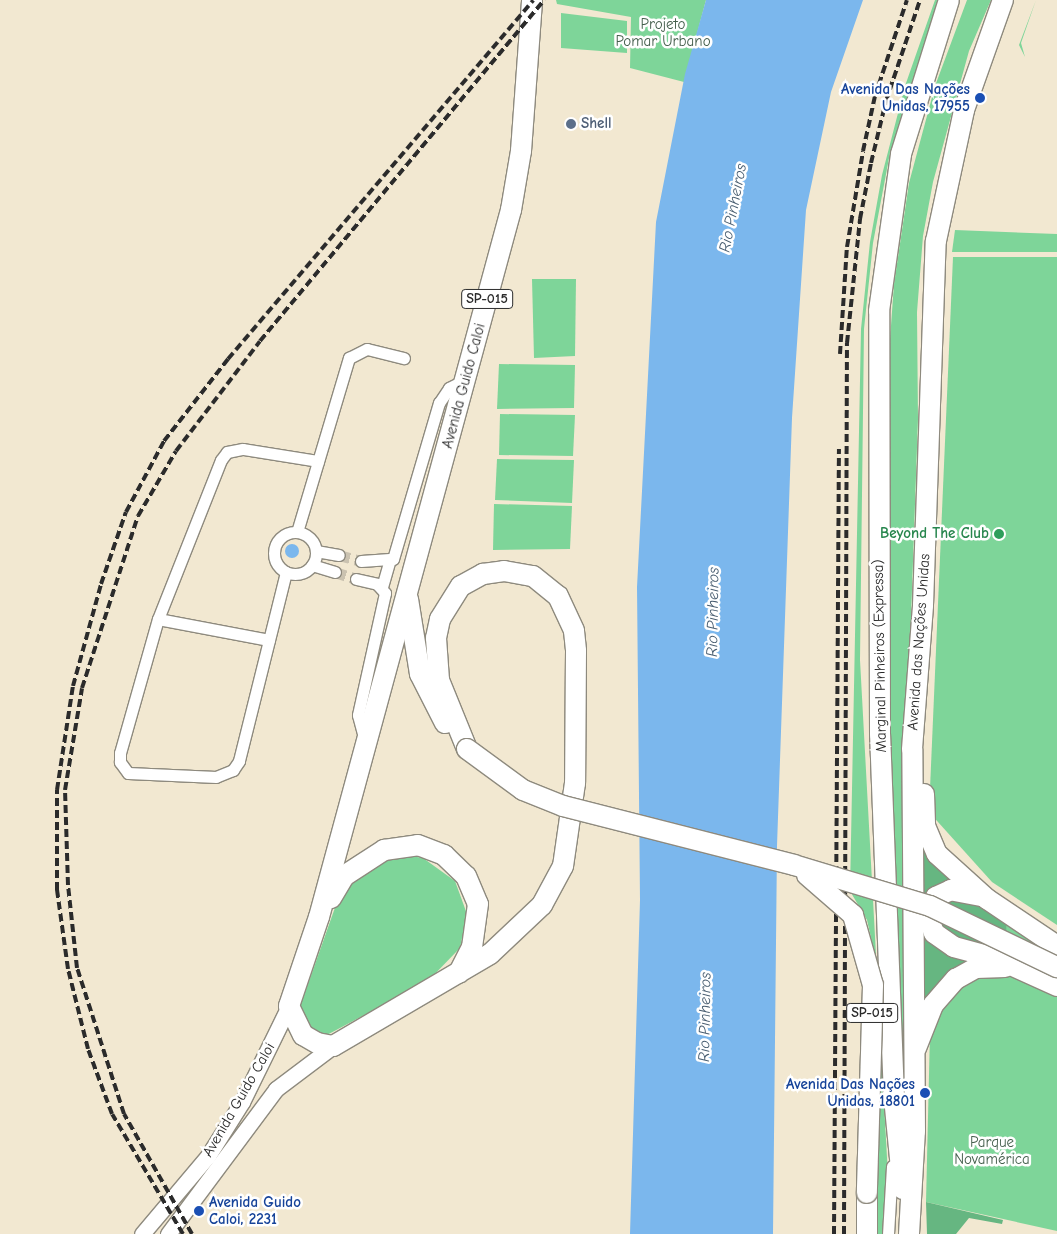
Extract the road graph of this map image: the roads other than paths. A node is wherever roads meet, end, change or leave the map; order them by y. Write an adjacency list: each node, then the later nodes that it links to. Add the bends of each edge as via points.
1 (532, 0): 5 (highway, Avenida Guido Caloi / SP-015, via 514,193)
2 (949, 0): 34 (highway, Marginal Pinheiros (Expressa) / SP-015, via 901,154 880,311 879,697)
3 (1003, 0): 20 (highway, Avenida das Nações Unidas, via 964,110 936,241)
4 (404, 358): 6 (street, via 367,349 353,353)
5 (466, 380): 11 (street, via 449,388 439,403 398,549); 17 (highway, Avenida Guido Caloi / SP-015)
6 (318, 461): 7 (street); 18 (street, via 243,449 227,452 187,537)
7 (297, 532): 8 (street, via 310,538); 13 (street, via 283,536 275,547 276,561)
8 (316, 551): 9 (street); 12 (street)
9 (339, 555)
10 (361, 561): 11 (street)
11 (389, 562): 16 (street)
12 (312, 565): 13 (street, via 300,573); 14 (street)
13 (286, 572): 19 (street)
14 (335, 572)
15 (356, 578): 16 (street)
16 (382, 587): 21 (street, via 385,593 358,715)
17 (406, 592): 21 (highway, Avenida Guido Caloi); 22 (highway, SP-015, via 428,694)
18 (158, 618): 19 (street); 19 (street, via 120,753 122,767 139,776 216,777 233,770 239,761)
19 (268, 640)
20 (919, 659): 24 (highway, via 928,836 937,854); 33 (highway, Avenida das Nações Unidas, via 912,769)
21 (366, 744): 25 (highway, Avenida Guido Caloi)
22 (467, 749): 23 (highway, SP-015, bridge, via 523,790 564,806); 29 (highway, via 443,691 436,638 449,599 461,586 483,574 518,572 546,584 558,596 574,631 576,783 570,844 542,905 521,929)
23 (794, 865): 27 (highway, bridge, via 930,906); 38 (highway, SP-015, bridge, via 830,890 853,915 873,985)
24 (987, 898): 26 (highway); 28 (highway, via 960,890 944,892 931,904 929,925 940,939 954,947)
25 (319, 917): 29 (highway, via 344,876 366,859 401,845 418,845 455,863 474,887 478,921); 31 (highway)
26 (1057, 946)
27 (1057, 967)
28 (1022, 969): 30 (highway); 33 (highway, via 976,968 956,979 933,1006)
29 (459, 973): 32 (highway)
30 (1057, 986)
31 (290, 1006): 32 (highway, via 304,1035); 36 (main road, Avenida Guido Caloi, via 242,1102 208,1156)
32 (333, 1046): 37 (main road, Avenida Guido Caloi, via 276,1089)
33 (911, 1060): 35 (highway, Avenida das Nações Unidas, via 915,1131)
34 (894, 1097): 35 (highway, Marginal Pinheiros (Expressa) / SP-015); 39 (street)
35 (909, 1232)
36 (142, 1234)
37 (168, 1234)
38 (867, 1234)
39 (888, 1234)

